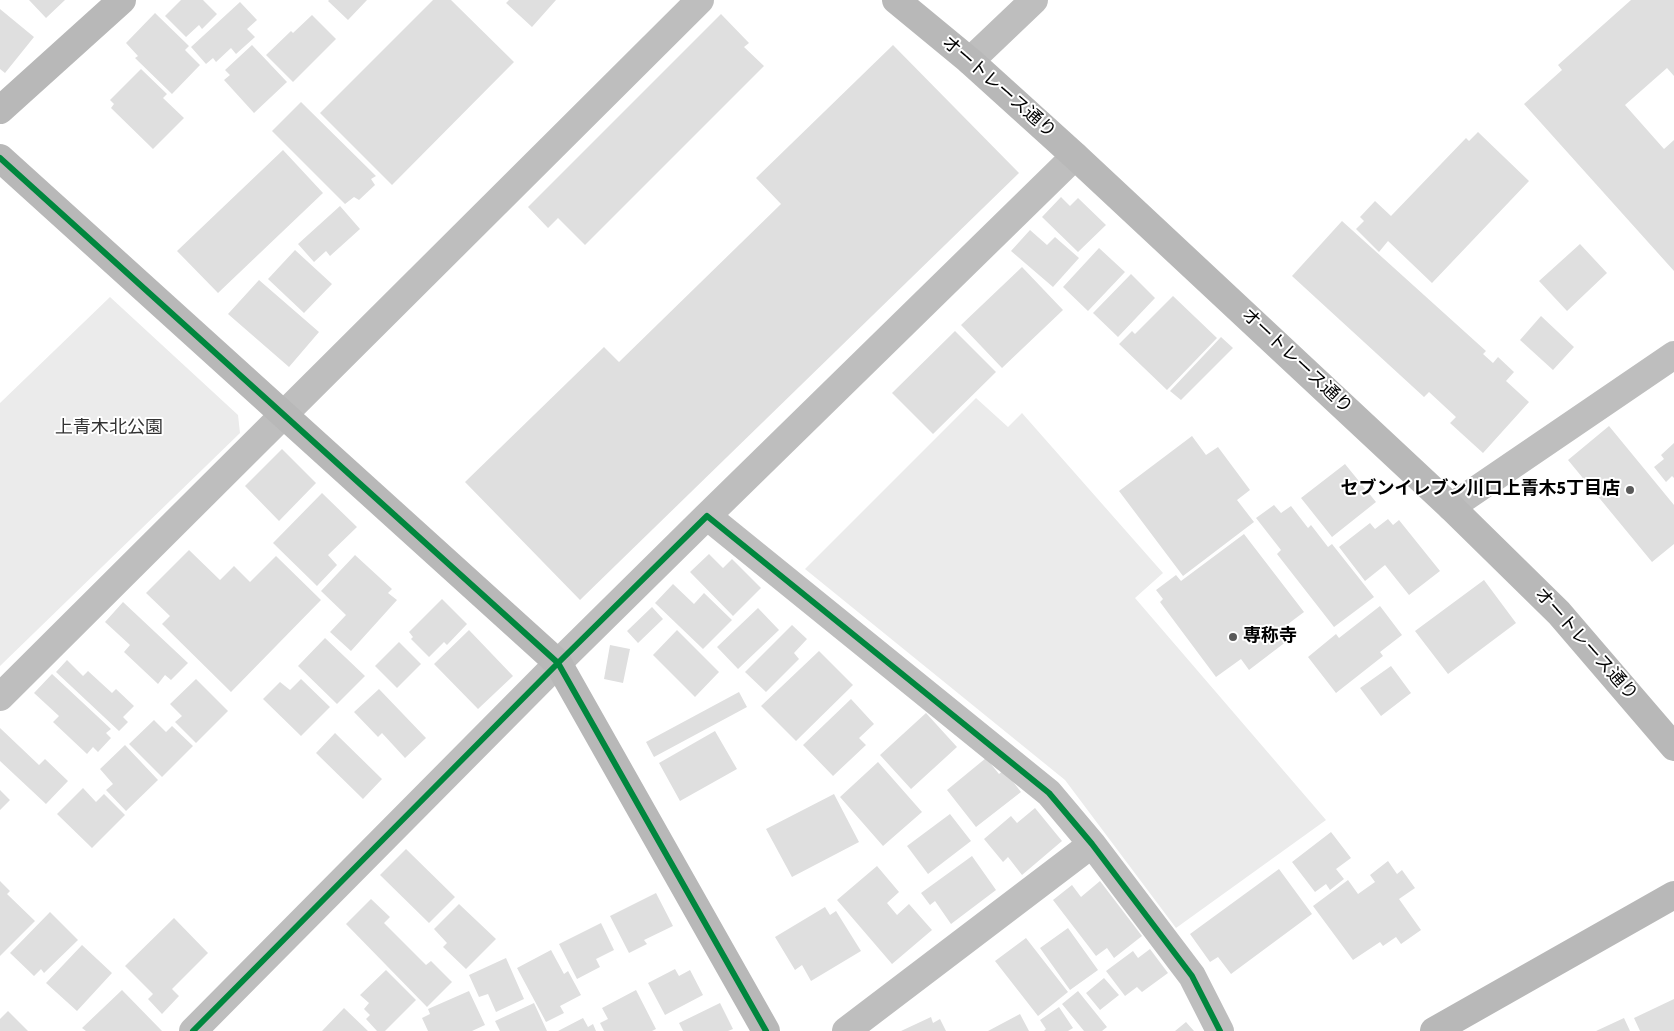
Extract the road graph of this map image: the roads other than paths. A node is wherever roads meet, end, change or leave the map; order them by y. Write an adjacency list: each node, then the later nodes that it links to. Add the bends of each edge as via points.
1 (122, 0): 6 (street)
2 (700, 0): 10 (street)
3 (896, 0): 5 (street, オートレース通り)
4 (1034, 0): 5 (street)
5 (970, 61): 7 (street, オートレース通り)
6 (0, 110)
7 (1075, 156): 11 (street, オートレース通り); 12 (street)
8 (0, 158): 10 (street)
9 (1674, 355): 11 (street)
10 (284, 414): 13 (street); 14 (street)
11 (1451, 507): 15 (street, オートレース通り, via 1559,613)
12 (707, 516): 13 (street); 16 (street, via 1049,793)
13 (558, 663): 18 (street); 19 (street)
14 (0, 697)
15 (1674, 747)
16 (1092, 844): 20 (street); 21 (street, via 1192,976)
17 (1674, 895): 22 (street)
18 (192, 1031)
19 (766, 1031)
20 (846, 1031)
21 (1220, 1031)
22 (1434, 1031)

